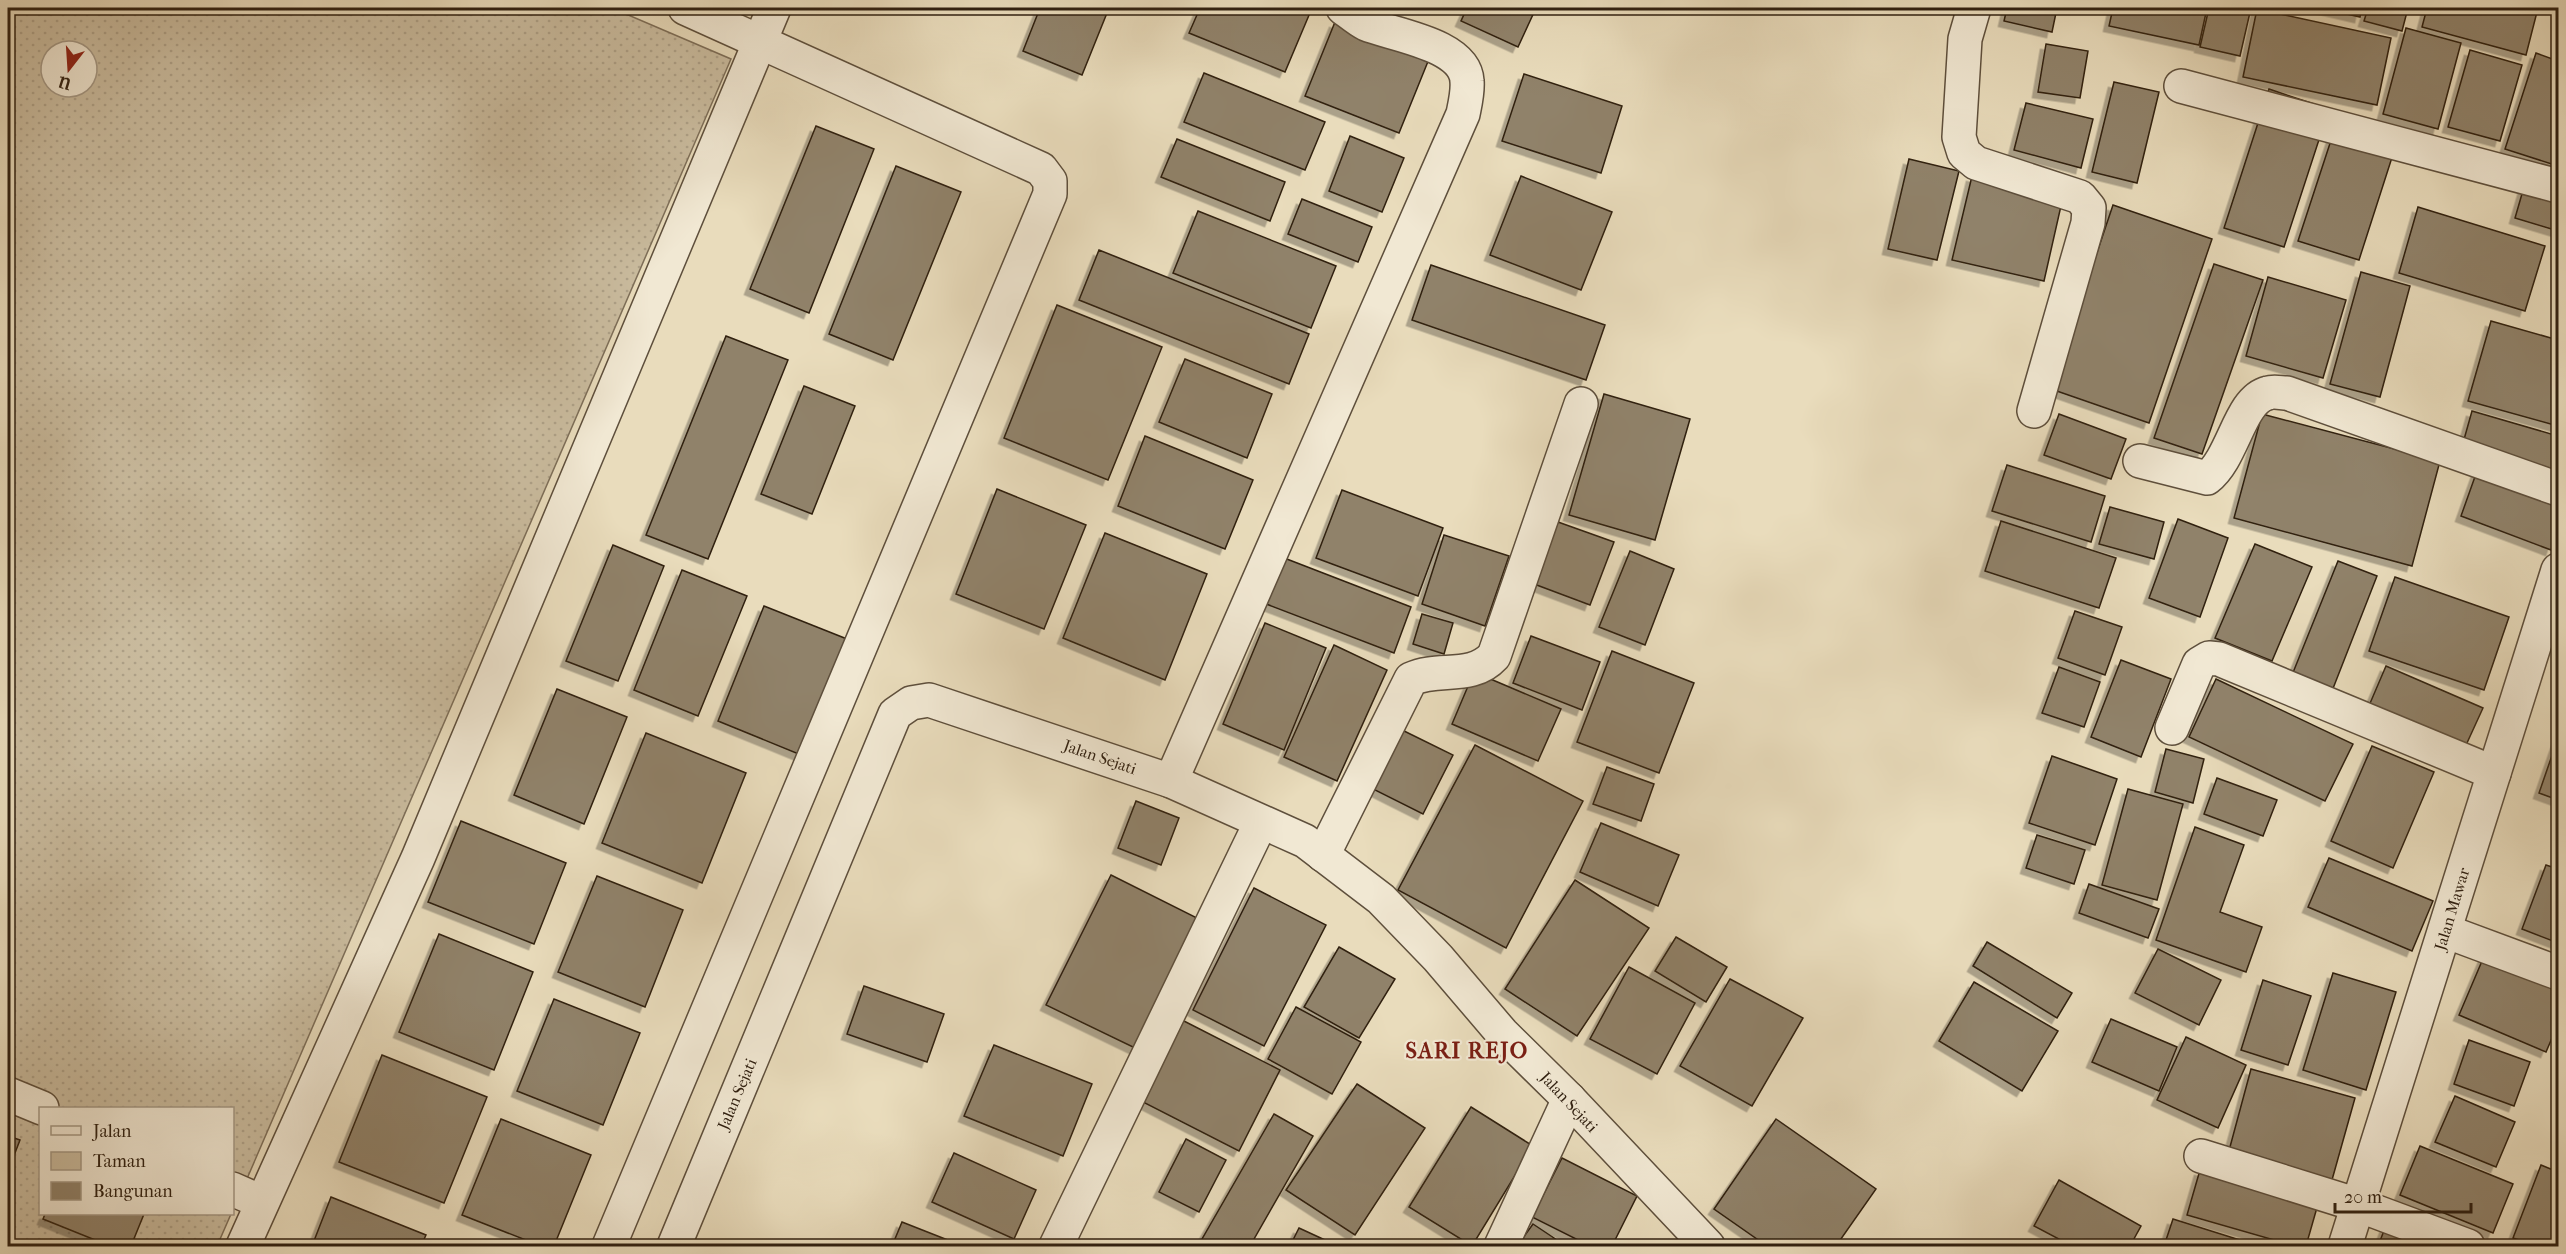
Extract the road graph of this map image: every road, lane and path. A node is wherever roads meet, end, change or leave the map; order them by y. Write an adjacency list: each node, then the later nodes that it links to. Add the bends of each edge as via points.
1 (685, 8): 5 (street)
2 (774, 8): 5 (street)
3 (1343, 8): 15 (street, via 1365,23 1435,46 1451,57 1462,67 1467,80 1463,114)
4 (1974, 8): 9 (street, via 1964,50 1959,137 1964,153 1976,163 2080,197 2089,208 2088,224)
5 (760, 41): 25 (street, via 418,858); 28 (street, via 1041,169 1050,181 1050,194)
6 (2181, 86): 7 (street)
7 (2559, 186)
8 (1581, 404): 17 (street, via 1494,656 1485,666 1471,671 1422,674 1412,679)
9 (2034, 411)
10 (2140, 461): 11 (street, via 2207,478 2220,468 2253,400 2269,392 2287,393)
11 (2559, 489)
12 (2558, 574): 14 (street, Jalan Mawar)
13 (2172, 728): 14 (street, via 2199,664 2219,658)
14 (2494, 773): 18 (street, Jalan Mawar)
15 (1171, 782): 16 (street, Jalan Sejati); 29 (street, Jalan Sejati, via 929,699 911,703 895,714)
16 (1261, 822): 17 (street, Jalan Sejati, via 1305,841); 30 (street)
17 (1323, 855): 21 (street, Jalan Sejati, via 1381,899 1502,1033)
18 (2445, 931): 19 (street); 26 (street, Jalan Mawar)
19 (2559, 973)
20 (8, 1094): 22 (street)
21 (1569, 1099): 31 (street); 32 (street, Jalan Sejati)
22 (40, 1107)
23 (2201, 1156): 26 (street)
24 (234, 1190): 25 (street)
25 (262, 1202): 27 (street)
26 (2358, 1205): 33 (street, Jalan Mawar); 34 (street)
27 (243, 1246)
28 (609, 1246)
29 (674, 1246)
30 (1056, 1246)
31 (1501, 1246)
32 (1708, 1246)
33 (2344, 1246)
34 (2468, 1246)

